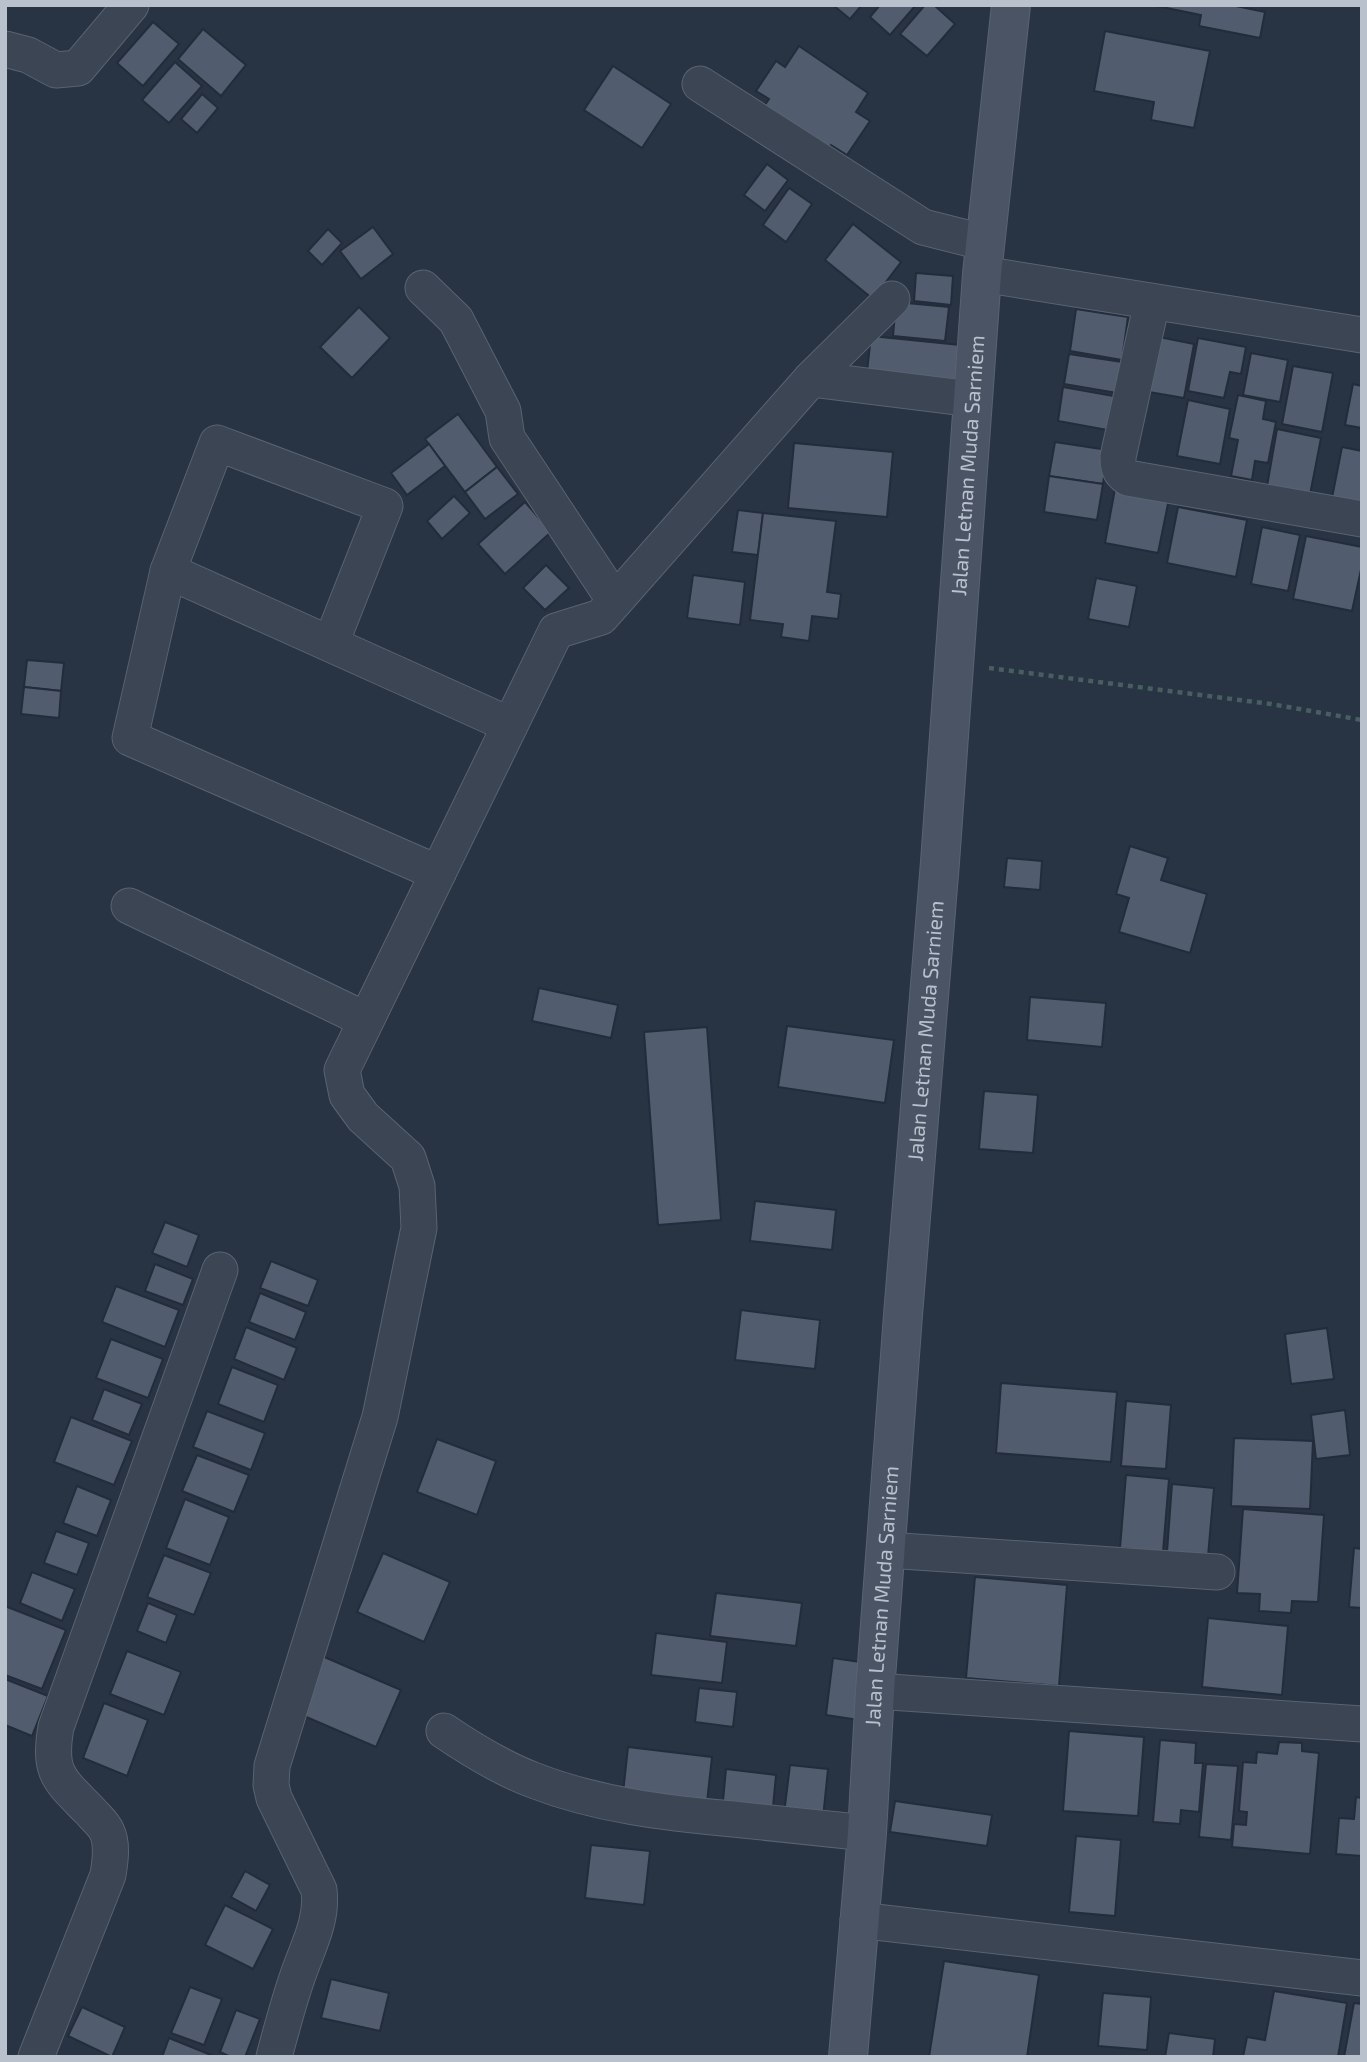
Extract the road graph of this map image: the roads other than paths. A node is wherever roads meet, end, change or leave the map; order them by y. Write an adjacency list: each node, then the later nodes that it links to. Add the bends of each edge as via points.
1 (131, 5): 3 (street, via 78,68 56,70)
2 (1011, 5): 5 (main road, Jalan Letnan Muda Sarniem)
3 (5, 49)
4 (700, 84): 5 (street, via 923,227)
5 (984, 258): 8 (street); 11 (main road, Jalan Letnan Muda Sarniem)
6 (424, 288): 14 (street, via 456,320 503,411 507,438)
7 (892, 299): 10 (street)
8 (1152, 302): 9 (street); 12 (street, via 1118,457 1122,474)
9 (1362, 335)
10 (811, 379): 11 (street); 14 (street)
11 (972, 399): 21 (main road, Jalan Letnan Muda Sarniem)
12 (1362, 519)
13 (169, 571): 15 (street); 15 (street, via 216,443 385,506); 17 (street, via 130,738)
14 (615, 600): 16 (street, via 601,617 556,631)
15 (331, 643): 16 (street)
16 (510, 725): 17 (street)
17 (438, 873): 19 (street)
18 (129, 906): 19 (street)
19 (366, 1020): 30 (street, via 342,1070 347,1095 363,1117 408,1158 417,1186 419,1228 380,1417 272,1766 274,1798 319,1889 321,1904)
20 (220, 1270): 29 (street, via 56,1727 53,1767 108,1832 111,1854 108,1875)
21 (886, 1550): 22 (street); 23 (main road, Jalan Letnan Muda Sarniem)
22 (1217, 1572)
23 (875, 1692): 24 (street); 26 (main road, Jalan Letnan Muda Sarniem)
24 (1362, 1724)
25 (444, 1731): 26 (street, via 497,1764 573,1794 668,1813)
26 (867, 1833): 27 (main road, Jalan Letnan Muda Sarniem)
27 (858, 1920): 28 (street); 31 (main road, Jalan Letnan Muda Sarniem)
28 (1362, 1978)
29 (36, 2057)
30 (274, 2057)
31 (848, 2057)

